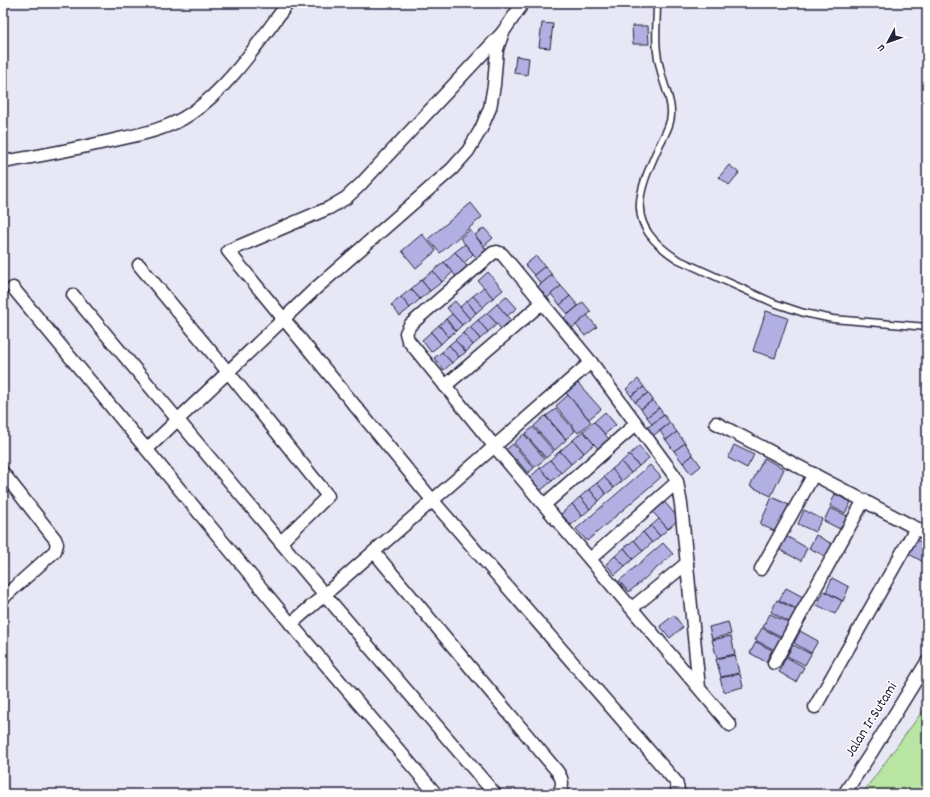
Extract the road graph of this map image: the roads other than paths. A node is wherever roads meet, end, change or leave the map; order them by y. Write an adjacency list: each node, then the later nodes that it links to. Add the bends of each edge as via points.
1 (288, 3): 5 (street, via 231,76 190,115 140,135)
2 (523, 3): 4 (street)
3 (657, 3): 11 (lane, via 657,51 672,115 639,198 645,228 653,240 676,259 774,303 804,313 833,319)
4 (503, 32): 10 (street, via 497,49 490,108 468,151 452,169); 10 (street, via 346,198 329,208 228,251)
5 (3, 162)
6 (139, 265): 13 (street)
7 (13, 288): 19 (street)
8 (73, 295): 15 (street)
9 (542, 303): 12 (street); 14 (street); 14 (street, via 502,254 494,253 407,329 408,340)
10 (284, 319): 13 (street); 24 (street)
11 (927, 327)
12 (591, 362): 17 (street); 18 (street)
13 (228, 372): 15 (street); 28 (street, via 328,496)
14 (445, 386): 18 (street)
15 (178, 420): 19 (street); 28 (street)
16 (716, 423): 21 (street)
17 (636, 424): 22 (street); 25 (street)
18 (495, 447): 24 (street); 25 (street)
19 (147, 449): 36 (street)
20 (3, 474): 33 (street, via 57,544 55,551)
21 (814, 474): 23 (street); 32 (street)
22 (677, 482): 30 (street); 31 (street)
23 (864, 500): 26 (street); 38 (street)
24 (432, 501): 29 (street); 45 (street, via 676,782)
25 (544, 505): 30 (street)
26 (916, 528): 27 (street); 40 (street)
27 (927, 534)
28 (281, 542): 34 (street)
29 (374, 552): 34 (street); 44 (street, via 557,771 562,781)
30 (590, 559): 35 (street)
31 (687, 563): 35 (street); 39 (street)
32 (762, 569)
33 (5, 591)
34 (325, 595): 36 (street); 43 (street)
35 (632, 608): 39 (street)
36 (291, 624): 42 (street)
37 (927, 662): 46 (street, Jalan Ir.Sutami)
38 (774, 663)
39 (698, 688): 41 (street)
40 (815, 707)
41 (730, 725)
42 (436, 794)
43 (495, 794)
44 (558, 794)
45 (676, 794)
46 (844, 794)

